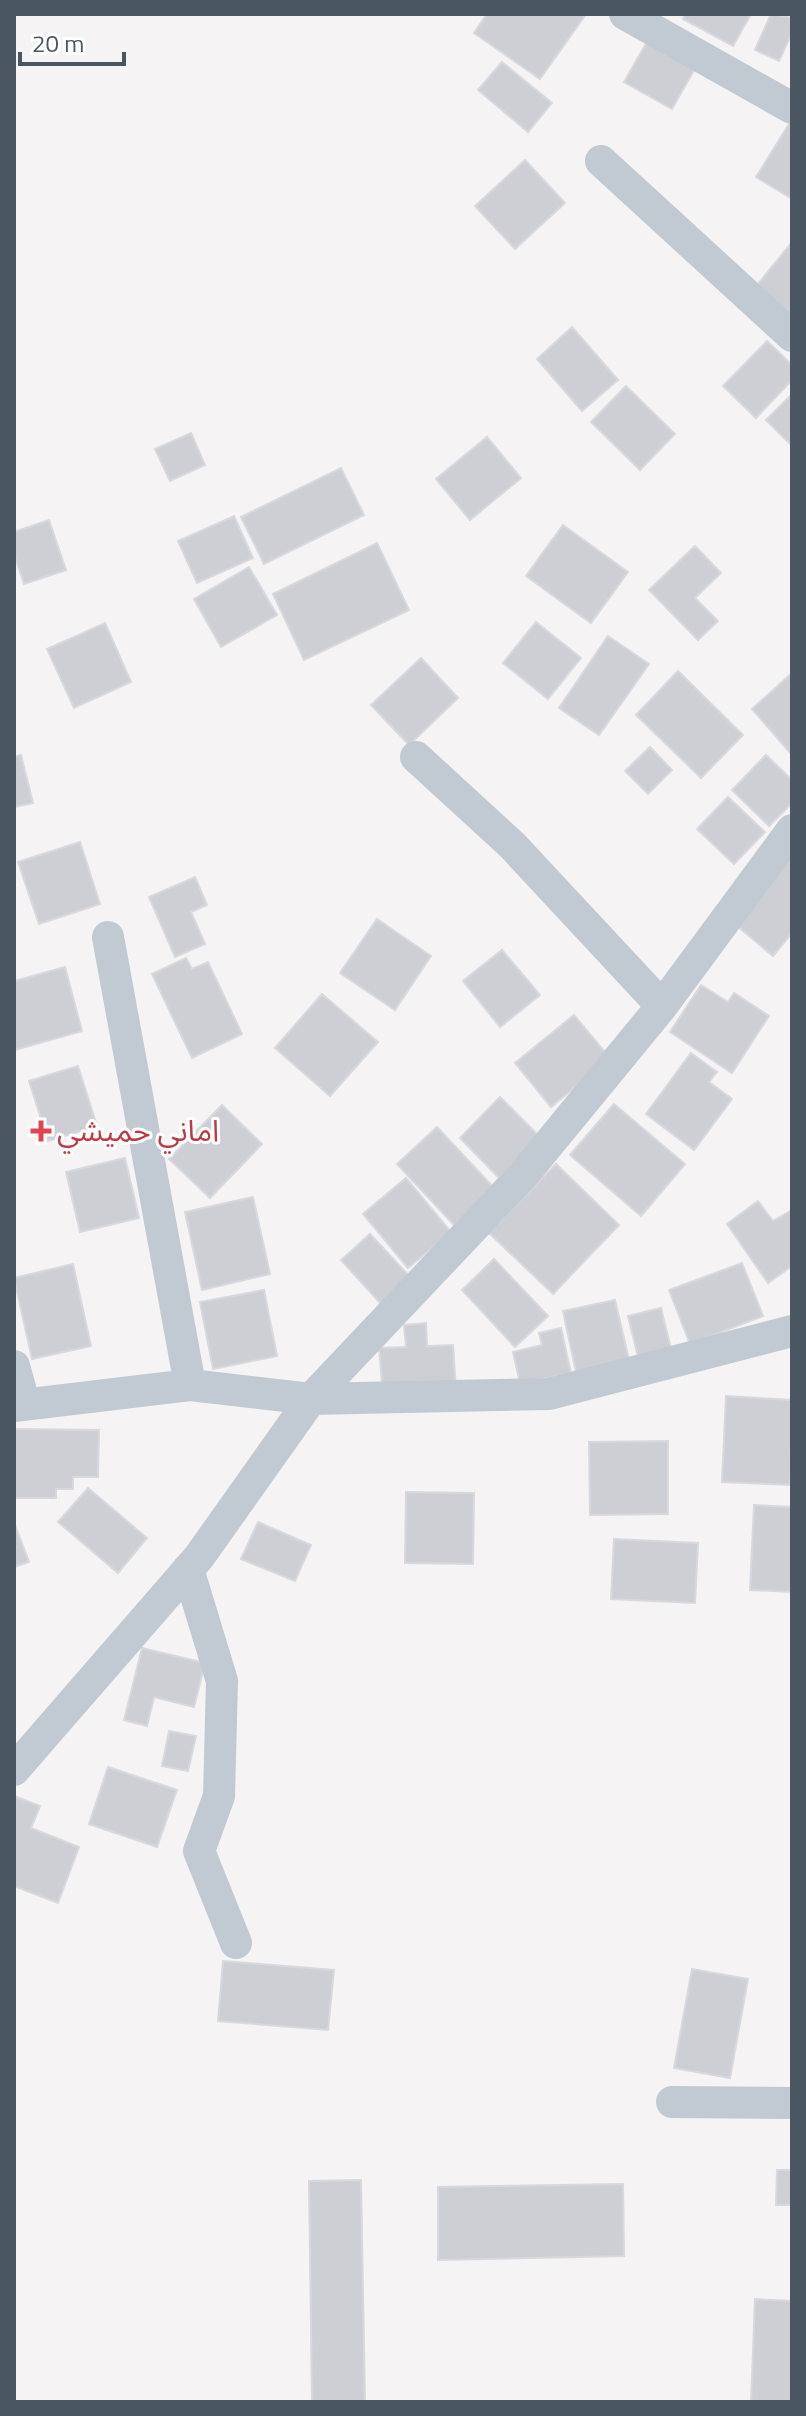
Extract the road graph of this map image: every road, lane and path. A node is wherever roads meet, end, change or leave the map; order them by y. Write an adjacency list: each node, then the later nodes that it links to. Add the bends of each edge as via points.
1 (625, 14): 2 (street)
2 (792, 108)
3 (601, 161): 4 (street)
4 (792, 336)
5 (416, 757): 8 (street, via 512,845)
6 (792, 830): 8 (street)
7 (108, 937): 11 (street)
8 (662, 1006): 12 (street, via 524,1174)
9 (792, 1331): 12 (street, via 549,1394)
10 (14, 1366): 13 (street)
11 (190, 1385): 12 (street); 13 (street)
12 (311, 1399): 14 (street)
13 (19, 1404)
14 (188, 1569): 15 (street); 16 (street, via 222,1681 219,1796 199,1851)
15 (14, 1770)
16 (236, 1943)
17 (672, 2102): 18 (street)
18 (792, 2103)

